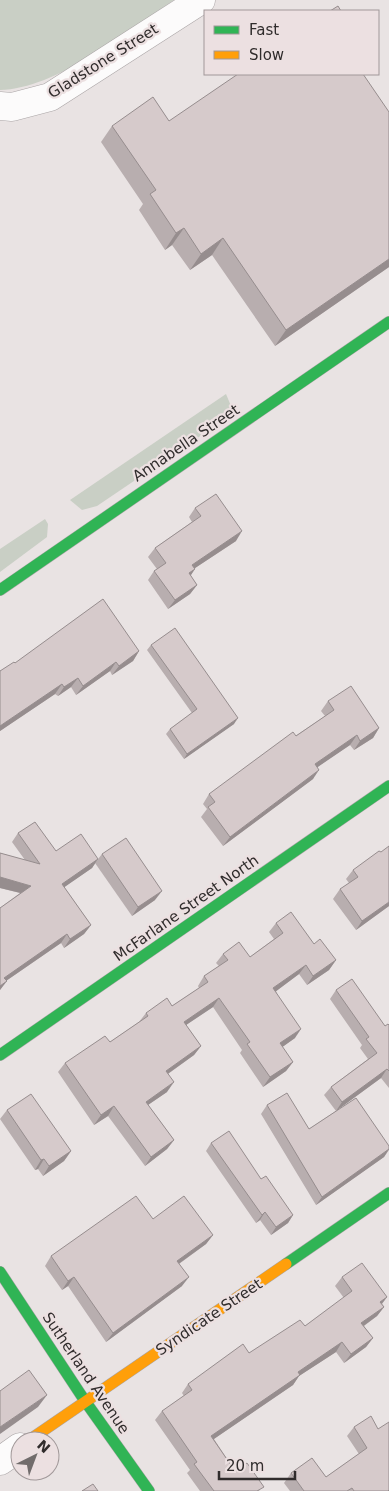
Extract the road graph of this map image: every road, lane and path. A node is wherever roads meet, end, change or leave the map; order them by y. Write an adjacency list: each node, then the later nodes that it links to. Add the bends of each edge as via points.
1 (201, 0): 2 (street, Gladstone Street, via 50,96 12,107)
2 (0, 106)
3 (389, 322): 4 (street, Annabella Street)
4 (0, 590)
5 (389, 786): 6 (street, McFarlane Street North)
6 (0, 1055)
7 (389, 1193): 9 (street, Syndicate Street)
8 (0, 1272): 9 (street, Sutherland Avenue)
9 (85, 1401): 10 (street, Syndicate Street); 11 (street, Sutherland Avenue)
10 (42, 1431)
11 (149, 1491)

